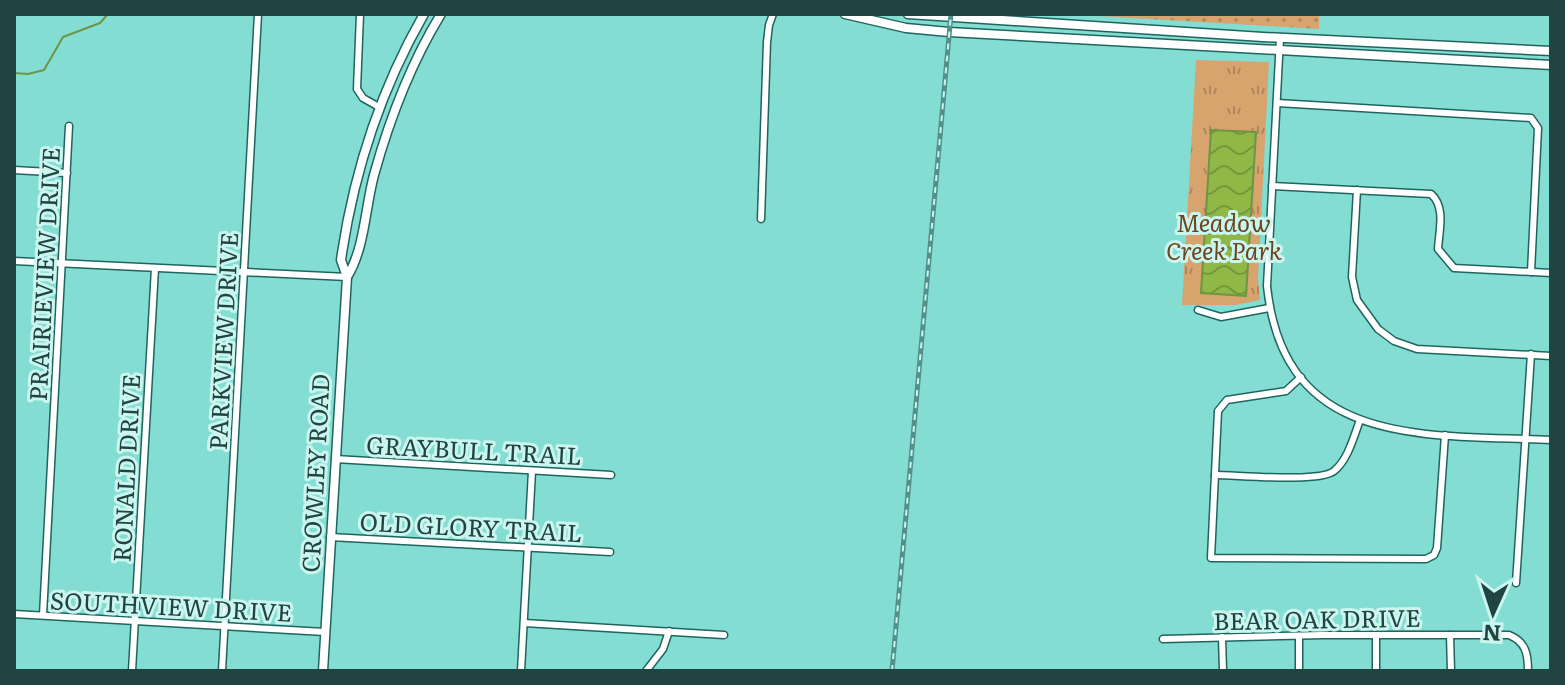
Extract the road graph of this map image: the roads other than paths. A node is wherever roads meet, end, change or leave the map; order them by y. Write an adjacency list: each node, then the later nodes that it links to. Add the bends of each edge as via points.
1 (258, 14): 25 (street, PARKVIEW DRIVE)
2 (360, 14): 15 (street, via 357,89)
3 (424, 14): 15 (main road, CROWLEY ROAD)
4 (441, 14): 28 (main road, CROWLEY ROAD, via 383,144 356,262)
5 (773, 14): 21 (street, via 767,42)
6 (845, 14): 10 (main road, via 934,31)
7 (908, 14): 8 (main road)
8 (1200, 33): 9 (main road); 10 (main road, via 1142,34)
9 (1280, 38): 11 (street); 12 (main road)
10 (1135, 43): 11 (main road)
11 (1279, 51): 13 (main road); 14 (street)
12 (1551, 51)
13 (1551, 65)
14 (1277, 103): 19 (street); 26 (street, via 1531,118 1538,128)
15 (379, 107): 28 (main road, CROWLEY ROAD, via 348,216 341,260)
16 (69, 126): 18 (street, PRAIRIEVIEW DRIVE)
17 (14, 170): 18 (street)
18 (67, 173): 23 (street, PRAIRIEVIEW DRIVE)
19 (1272, 186): 20 (street); 29 (street)
20 (1357, 190): 26 (street, via 1431,194 1440,208 1438,249 1454,268); 31 (street, via 1352,277 1357,300 1378,329 1417,349)
21 (761, 219)
22 (14, 261): 23 (street)
23 (62, 263): 24 (street); 47 (street, PRAIRIEVIEW DRIVE)
24 (155, 268): 25 (street); 48 (street, RONALD DRIVE)
25 (243, 272): 28 (street); 50 (street, PARKVIEW DRIVE)
26 (1531, 272): 27 (street)
27 (1551, 273)
28 (347, 277): 38 (main road, CROWLEY ROAD)
29 (1269, 308): 30 (street, via 1221,317); 33 (street, via 1285,355)
30 (1198, 310)
31 (1531, 354): 32 (street); 36 (street)
32 (1551, 356)
33 (1301, 377): 34 (street, via 1339,411); 41 (street, via 1286,391 1227,400 1218,411)
34 (1360, 420): 35 (street); 41 (street, via 1333,472 1317,477)
35 (1445, 435): 36 (street); 41 (street, via 1437,548 1426,559 1211,558)
36 (1526, 439): 37 (street); 45 (street)
37 (1551, 440)
38 (335, 459): 39 (street, GRAYBULL TRAIL); 42 (main road, CROWLEY ROAD)
39 (532, 471): 40 (street, GRAYBULL TRAIL); 43 (street)
40 (611, 475)
41 (1215, 475)
42 (330, 537): 43 (street, OLD GLORY TRAIL); 52 (main road, CROWLEY ROAD)
43 (528, 548): 44 (street, OLD GLORY TRAIL); 49 (street)
44 (610, 552)
45 (1516, 583)
46 (14, 614): 47 (street, SOUTHVIEW DRIVE)
47 (43, 615): 48 (street, SOUTHVIEW DRIVE)
48 (134, 620): 50 (street, SOUTHVIEW DRIVE); 59 (street, RONALD DRIVE)
49 (524, 623): 51 (street); 62 (street)
50 (224, 625): 52 (street, SOUTHVIEW DRIVE); 60 (street, PARKVIEW DRIVE)
51 (669, 631): 53 (street); 63 (street)
52 (325, 632): 61 (main road, CROWLEY ROAD)
53 (724, 635)
54 (1376, 635): 55 (street, BEAR OAK DRIVE); 56 (street, BEAR OAK DRIVE); 66 (street)
55 (1450, 635): 67 (street); 68 (street, BEAR OAK DRIVE, via 1518,639 1525,646)
56 (1299, 636): 57 (street, BEAR OAK DRIVE); 65 (street)
57 (1222, 637): 58 (street, BEAR OAK DRIVE); 64 (street)
58 (1163, 639)
59 (132, 671)
60 (222, 671)
61 (323, 671)
62 (521, 671)
63 (646, 671)
64 (1223, 671)
65 (1299, 671)
66 (1376, 671)
67 (1451, 671)
68 (1528, 671)

